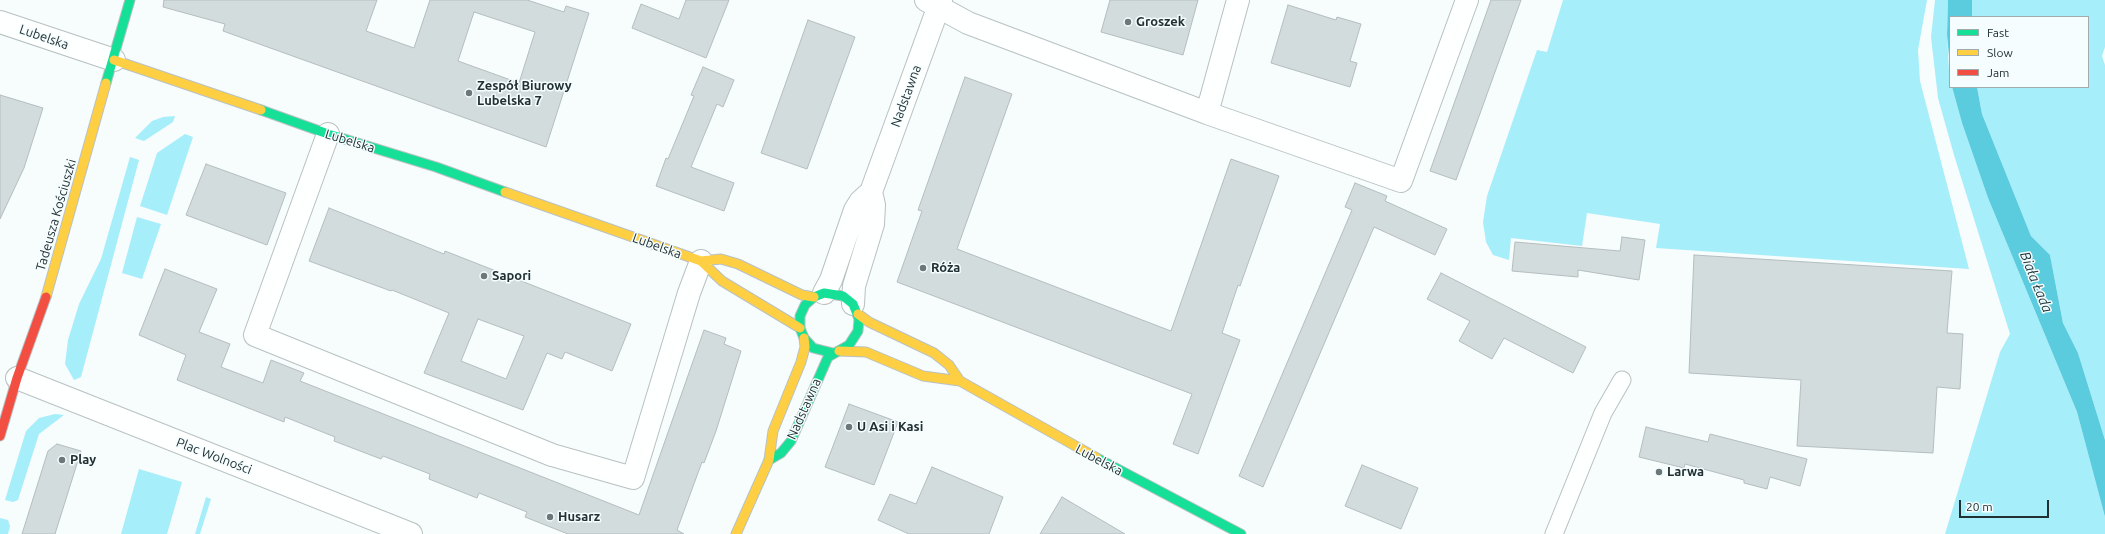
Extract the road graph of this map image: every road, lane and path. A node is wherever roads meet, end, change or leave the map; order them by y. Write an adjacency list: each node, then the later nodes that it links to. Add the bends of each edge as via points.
1 (130, 0): 6 (street, Tadeusza Kościuszki)
2 (1238, 0): 7 (street)
3 (1466, 0): 7 (street, via 1401,181)
4 (935, 2): 7 (street, via 968,23); 9 (street, Nadstawna)
5 (0, 22): 6 (street, Lubelska)
6 (114, 60): 8 (street, Lubelska); 16 (street, Tadeusza Kościuszki, via 44,303)
7 (1207, 113)
8 (328, 134): 10 (street, Lubelska, via 436,167); 10 (street, via 256,335 552,455 633,478)
9 (871, 192): 11 (street, Nadstawna, via 855,210 831,280); 12 (street, Nadstawna, via 874,205 873,224 854,286)
10 (700, 261): 11 (street, Lubelska, via 721,259 802,295); 13 (street, Lubelska, via 722,282)
11 (819, 295): 12 (street, via 843,296); 13 (street, via 802,311)
12 (855, 309): 15 (street, via 859,325 856,336 849,346); 18 (street, Lubelska, via 869,322 934,353 949,365)
13 (800, 328): 14 (street)
14 (804, 338): 15 (street, via 813,348); 20 (street, Nadstawna, via 801,362 773,431)
15 (836, 352): 18 (street, Lubelska, via 866,352 924,376); 20 (street, Nadstawna, via 828,357 791,441 781,453)
16 (17, 378): 19 (street, Tadeusza Kościuszki); 21 (street, Plac Wolności)
17 (1622, 380): 24 (lane, via 1604,413)
18 (960, 381): 23 (street, Lubelska, via 1050,433)
19 (0, 436)
20 (769, 460): 22 (street, Nadstawna)
21 (411, 534)
22 (736, 534)
23 (1241, 534)
24 (1554, 534)

